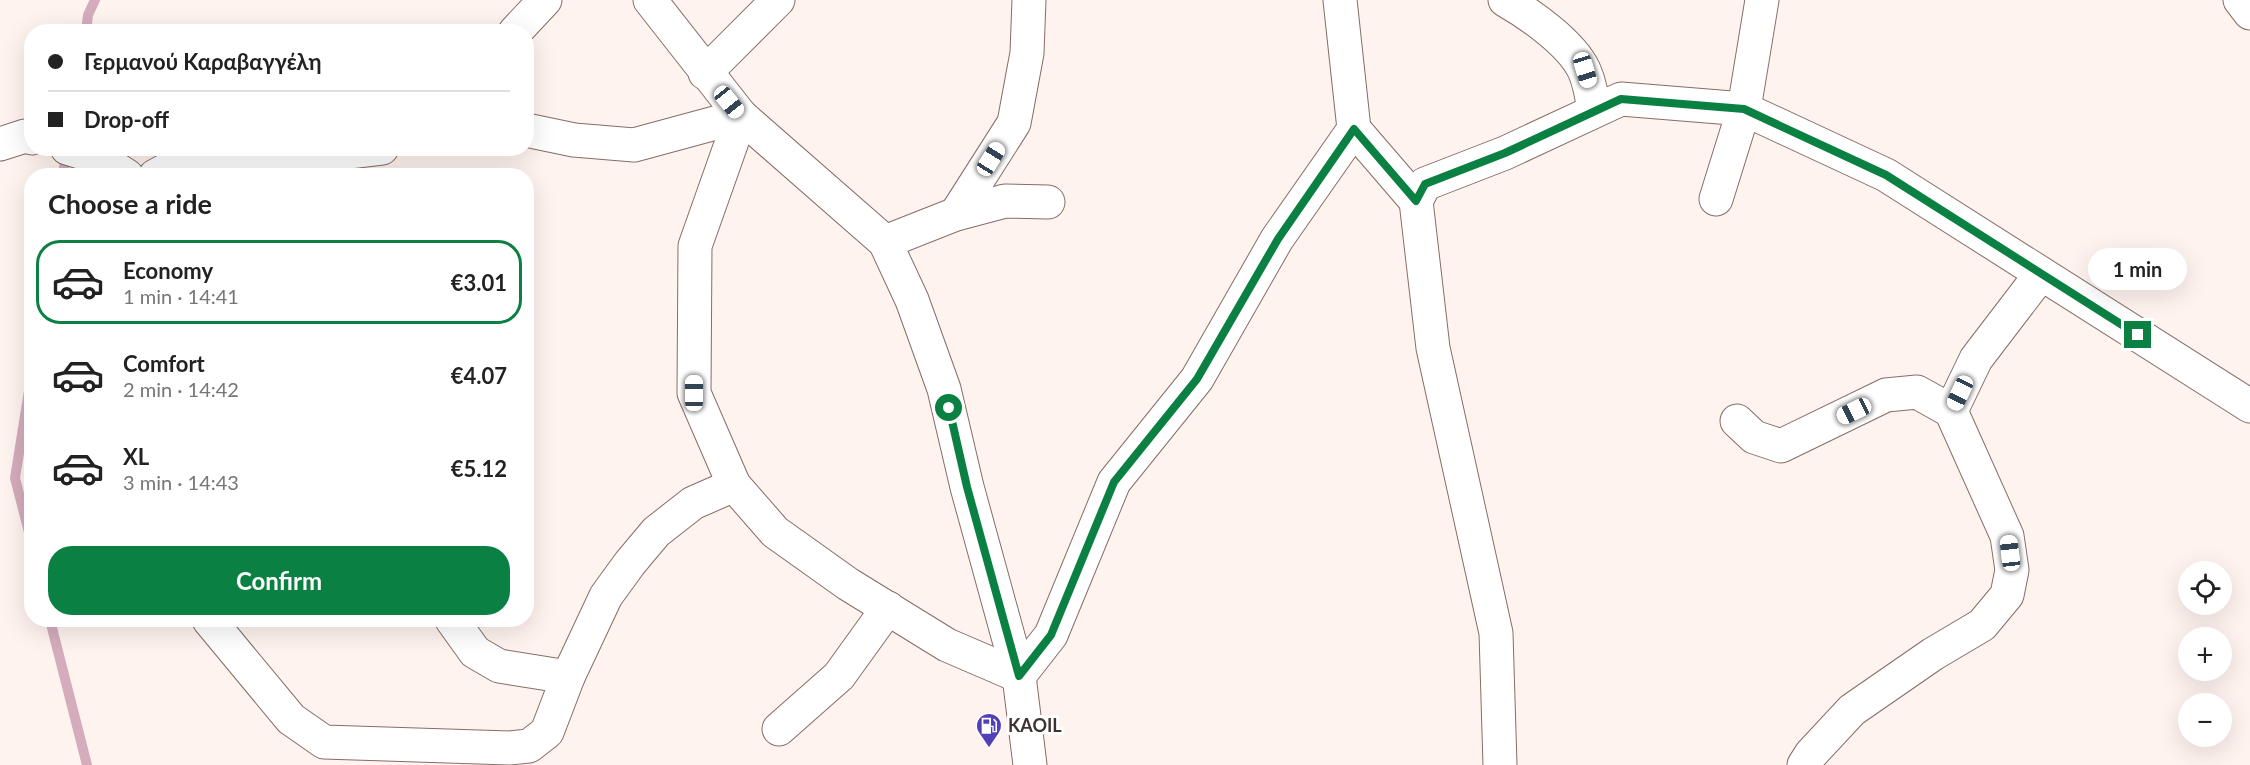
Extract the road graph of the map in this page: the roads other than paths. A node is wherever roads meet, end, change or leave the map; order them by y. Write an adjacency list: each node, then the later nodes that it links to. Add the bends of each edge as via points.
1 (545, 0): 10 (street)
2 (650, 0): 11 (street)
3 (778, 0): 11 (street)
4 (1029, 0): 25 (street, via 1027,53 1014,123)
5 (1340, 0): 15 (street)
6 (1505, 0): 13 (street, via 1525,11 1572,51 1585,70)
7 (1762, 0): 12 (street)
8 (2240, 0): 9 (street)
9 (2250, 13)
10 (522, 24)
11 (705, 73): 14 (street)
12 (1744, 109): 13 (street, via 1621,99); 22 (street); 27 (street, via 1886,175)
13 (1594, 111): 23 (street, via 1505,153 1425,184)
14 (741, 116): 16 (street, via 634,145); 26 (street); 31 (street, via 695,246 694,393)
15 (1354, 129): 23 (street); 35 (street, via 1278,239 1197,379 1114,482 1051,635)
16 (534, 132)
17 (93, 156): 20 (street)
18 (360, 156): 19 (street)
19 (337, 164): 21 (street, via 177,164)
20 (115, 168)
21 (169, 168)
22 (1716, 199)
23 (1416, 201): 40 (street, via 1433,348 1496,633)
24 (1048, 202): 25 (street, via 1005,201)
25 (956, 214): 26 (street)
26 (885, 242): 35 (street, via 912,300 944,389)
27 (2041, 273): 28 (street); 29 (street, via 1976,359)
28 (2250, 406)
29 (1952, 411): 30 (street, via 1917,393 1886,395 1781,446 1754,437); 41 (street, via 2007,536 2012,570 2007,595 1982,625 1852,710)
30 (1737, 421)
31 (734, 486): 32 (street, via 775,532); 36 (street, via 693,503 656,532 606,596)
32 (888, 608): 35 (street, via 947,645); 37 (street, via 839,676)
33 (215, 627): 38 (street, via 291,719 324,741 509,748)
34 (457, 627): 36 (street, via 475,652 499,666)
35 (1019, 676): 39 (street)
36 (568, 677): 38 (street, via 547,732)
37 (779, 729)
38 (531, 756)
39 (1030, 765)
40 (1500, 765)
41 (1804, 765)

